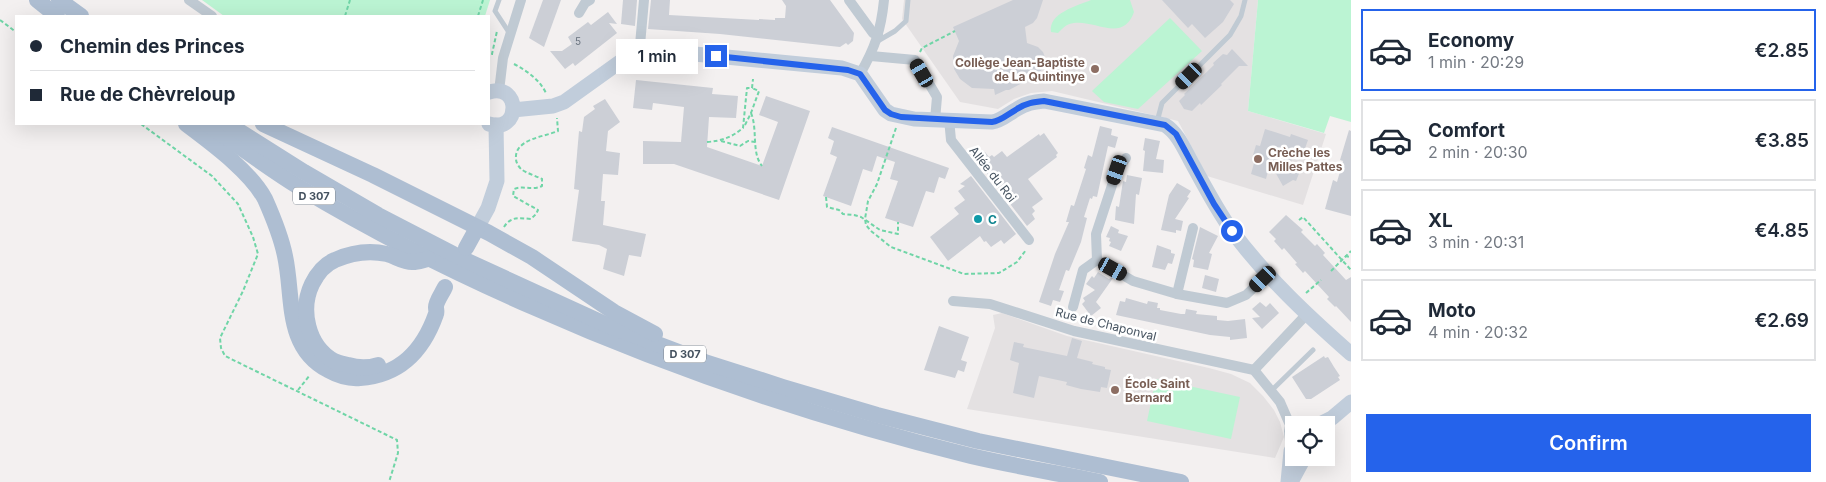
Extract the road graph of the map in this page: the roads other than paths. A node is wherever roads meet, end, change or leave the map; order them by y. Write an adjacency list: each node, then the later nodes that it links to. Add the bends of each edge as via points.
1 (37, 0): 13 (main road)
2 (59, 0): 14 (main road)
3 (188, 0): 15 (street)
4 (498, 0): 16 (lane, via 495,11)
5 (521, 0): 16 (street)
6 (590, 0): 12 (street)
7 (644, 0): 18 (street, via 640,44)
8 (849, 0): 17 (street)
9 (884, 0): 17 (street)
10 (908, 0): 17 (lane, via 906,22 896,32)
11 (1245, 0): 24 (lane, via 1241,16 1230,35 1162,103)
12 (579, 13)
13 (56, 15)
14 (80, 15)
15 (210, 15)
16 (510, 34): 21 (street)
17 (877, 39): 19 (street)
18 (643, 52): 20 (street, via 663,51 842,68); 22 (street, via 624,59 564,102)
19 (871, 56): 20 (street); 23 (street, Allée du Roi, via 916,60 936,97)
20 (860, 74): 23 (street, via 891,114)
21 (494, 91): 22 (street, via 508,95)
22 (513, 110): 29 (street, via 509,119)
23 (942, 120): 24 (street, via 998,121 1029,103 1044,101); 33 (street, Allée du Roi, via 951,140)
24 (1156, 122): 37 (street, via 1176,134 1224,220)
25 (187, 125): 41 (main road, via 224,153 264,197 286,256 296,334 317,364 335,374 355,378 376,377 395,369 411,357 423,340 437,312)
26 (208, 125): 35 (main road, D 307, via 298,186)
27 (230, 125): 46 (main road, D 307, via 378,215 465,260 608,325)
28 (264, 125): 32 (main road)
29 (492, 125): 32 (street, via 497,181)
30 (1126, 158): 36 (street, via 1117,170 1096,234)
31 (1194, 228): 39 (street)
32 (483, 230): 34 (main road); 46 (main road, via 532,256 614,312)
33 (1029, 240)
34 (466, 248)
35 (428, 259): 41 (main road, D 307, via 411,262 370,252 332,261 317,274 307,296 306,317 311,335 334,361 354,367 373,366 391,360 407,346 430,309); 53 (main road, D 307, via 603,338 776,401 974,457)
36 (1097, 260): 39 (street, via 1133,281); 42 (street, via 1083,270)
37 (1267, 275): 39 (street, via 1246,295 1227,303); 43 (street)
38 (445, 287): 41 (main road)
39 (1177, 294)
40 (953, 301): 47 (street, Rue de Chaponval, via 990,304 1074,331)
41 (436, 306)
42 (1073, 307)
43 (1306, 315): 45 (street); 47 (street)
44 (1313, 350): 48 (lane)
45 (1351, 354)
46 (698, 359): 54 (main road, D 307, via 783,388 978,441)
47 (1254, 370): 48 (street)
48 (1271, 391): 50 (street)
49 (1351, 402): 51 (street)
50 (1287, 416)
51 (1334, 416)
52 (1293, 466): 55 (street)
53 (1100, 482)
54 (1181, 482)
55 (1289, 482)

